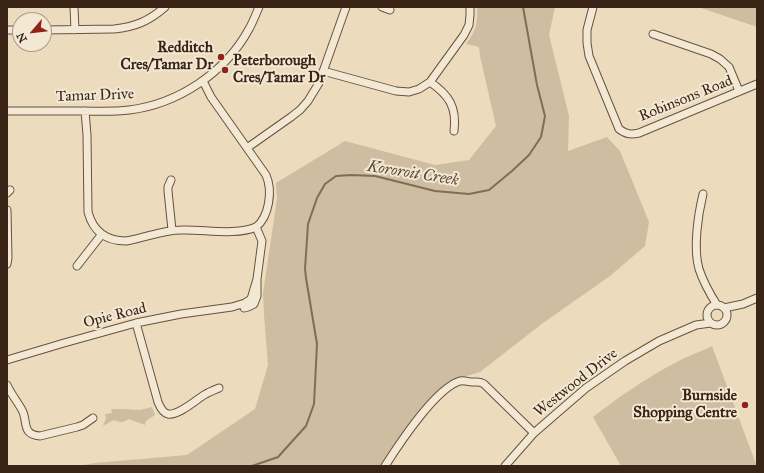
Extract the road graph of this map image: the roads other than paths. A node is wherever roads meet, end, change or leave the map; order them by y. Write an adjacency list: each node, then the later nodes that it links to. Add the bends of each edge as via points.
1 (74, 7): 10 (street)
2 (164, 7): 10 (street, via 144,22 124,28)
3 (259, 7): 13 (street, Tamar Drive, via 237,48 221,66)
4 (346, 7): 12 (street)
5 (382, 7): 8 (street)
6 (470, 7): 14 (street, via 467,30)
7 (593, 7): 16 (street, Robinsons Road, via 587,30 589,56 619,129 625,133 638,133)
8 (390, 10)
9 (52, 30): 10 (street)
10 (75, 30)
11 (653, 34): 16 (street, via 720,59 728,68)
12 (323, 71): 14 (street, via 403,92 419,89); 20 (street, via 314,91 300,110)
13 (201, 82): 18 (street, Tamar Drive, via 180,95 150,106 130,110); 20 (street)
14 (430, 82): 19 (street, via 448,99 454,116)
15 (757, 84): 16 (street, Robinsons Road)
16 (739, 91)
17 (7, 111): 18 (street, Tamar Drive)
18 (87, 111): 26 (street, via 88,212 92,224)
19 (454, 131)
20 (247, 148): 24 (street, via 266,175 270,187 266,212)
21 (170, 180): 25 (street, via 168,191)
22 (703, 194): 31 (street, via 697,251 699,268)
23 (7, 210): 27 (street)
24 (256, 227): 25 (street, via 240,232); 33 (street, Opie Road, via 262,241 257,279 249,304)
25 (172, 230): 26 (street, via 126,241 113,240)
26 (102, 234): 28 (street)
27 (7, 264)
28 (77, 266)
29 (757, 298): 30 (street)
30 (743, 304): 31 (street); 32 (street)
31 (715, 309): 32 (street, via 726,310); 34 (street, via 709,321); 35 (street, Westwood Drive)
32 (728, 315): 34 (street, via 721,325)
33 (136, 323): 36 (street, Opie Road); 38 (street, via 158,402 164,412 179,412)
34 (711, 323): 35 (street, Westwood Drive)
35 (696, 325): 40 (street, Westwood Drive, via 659,341 625,360 586,388)
36 (7, 360)
37 (7, 385): 39 (street, via 24,413 28,430 36,436 77,427)
38 (219, 388)
39 (93, 418)
40 (534, 433): 41 (street, via 484,384 462,381 437,397); 42 (street, Westwood Drive)
41 (385, 466)
42 (505, 466)

